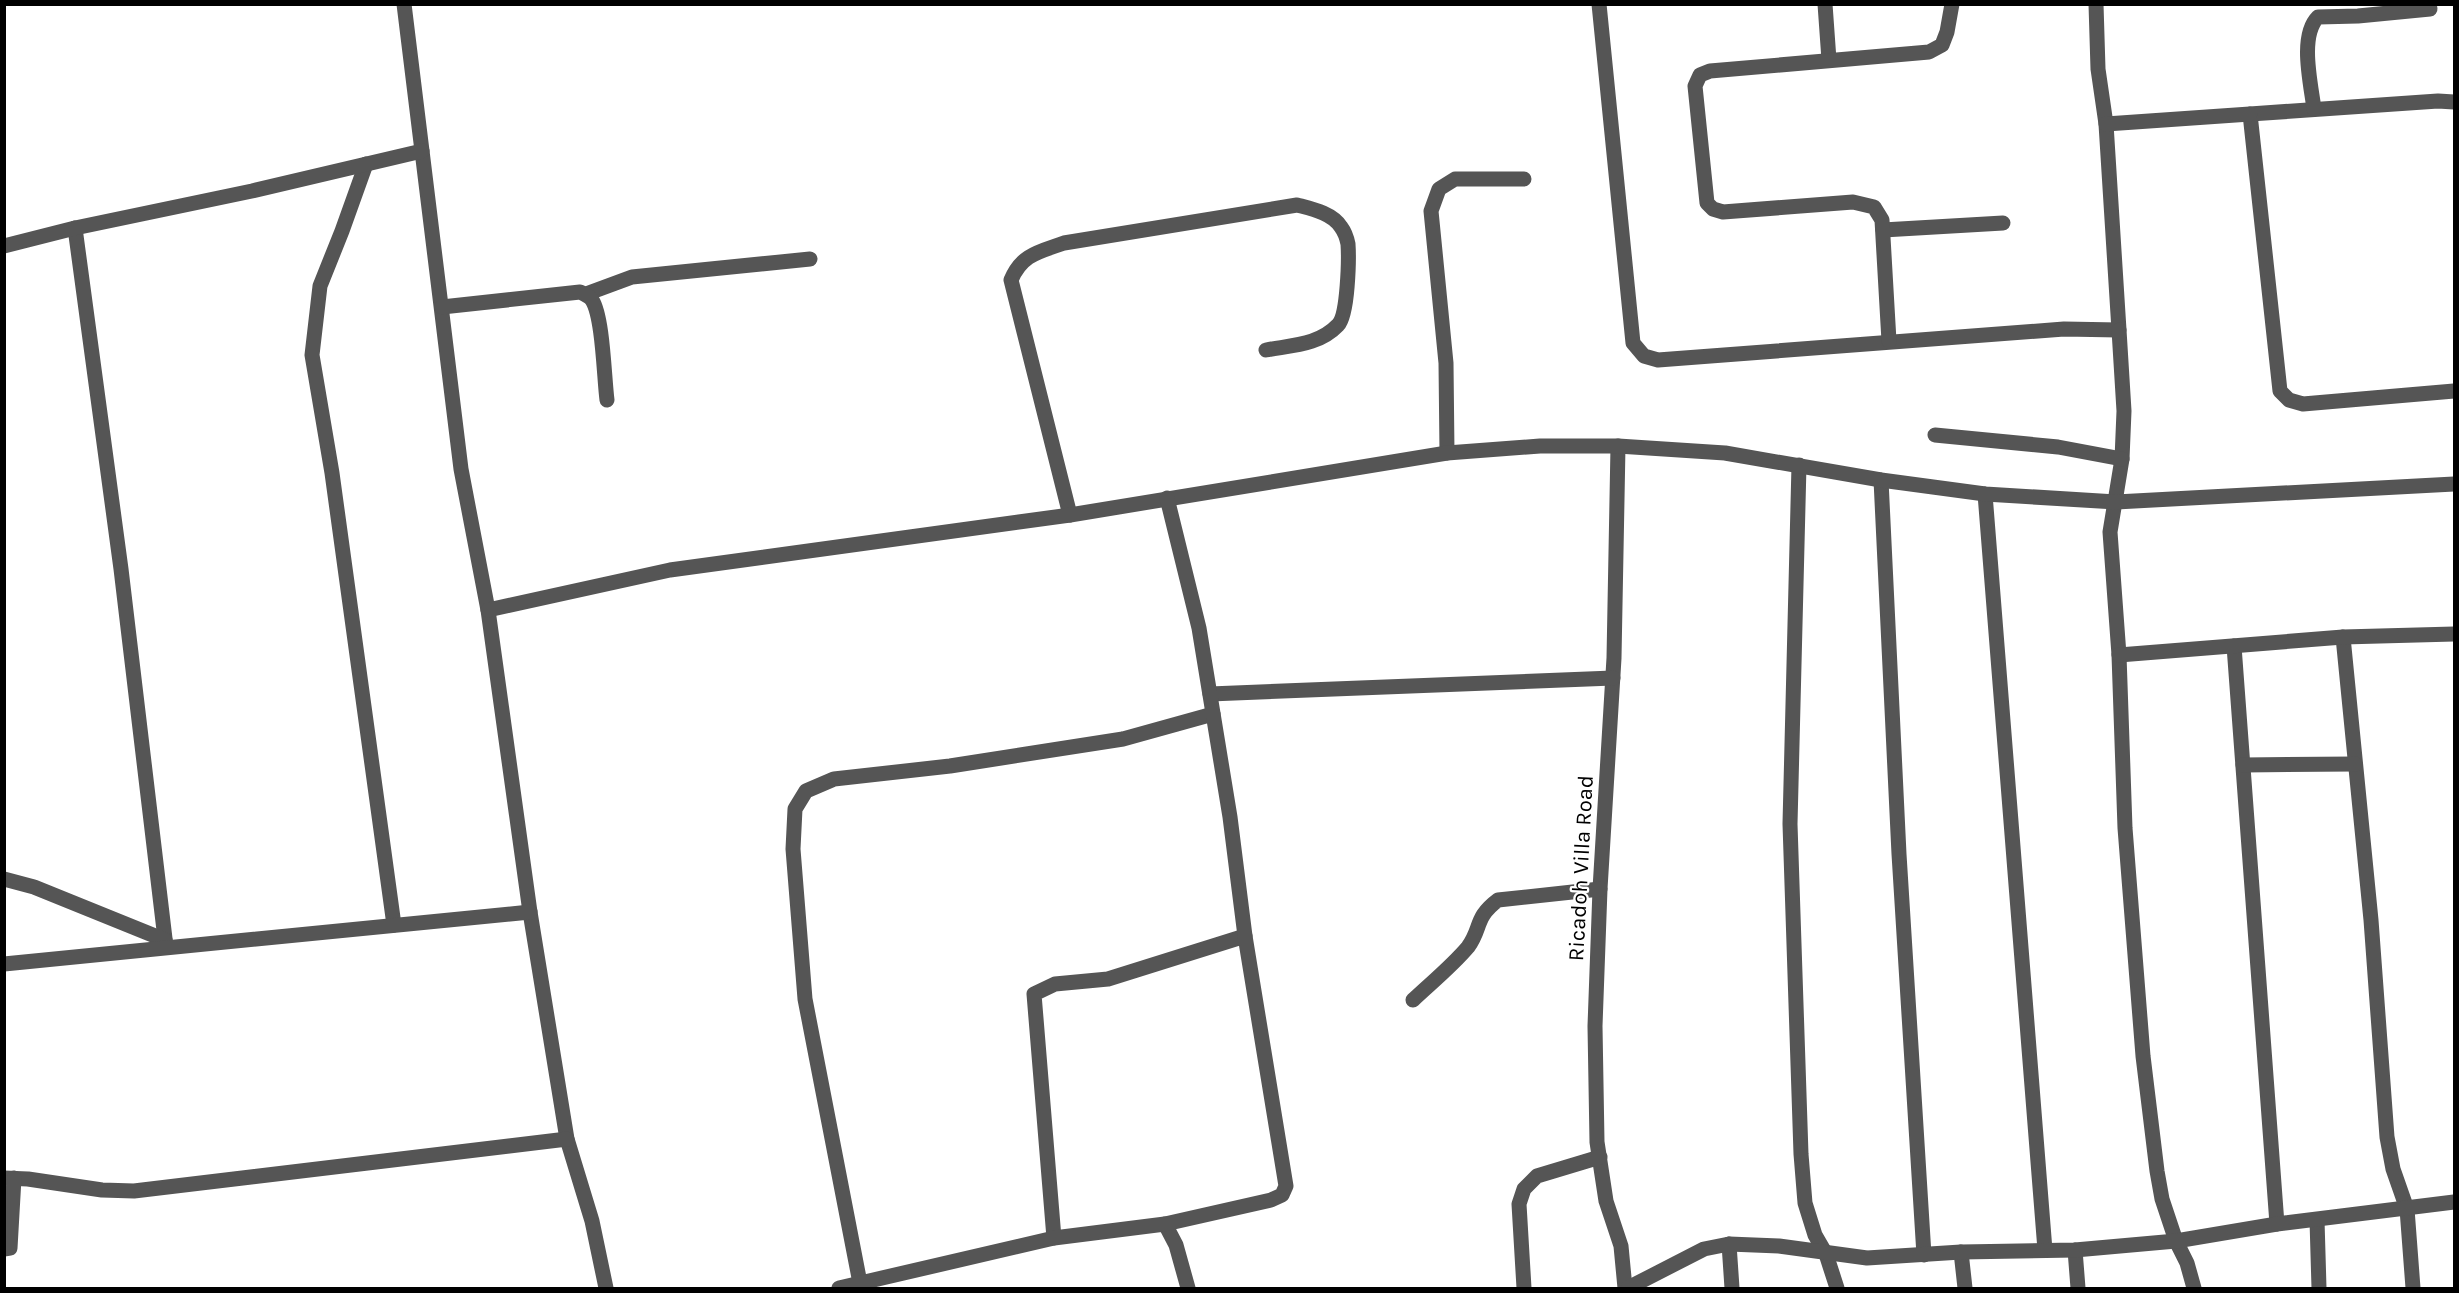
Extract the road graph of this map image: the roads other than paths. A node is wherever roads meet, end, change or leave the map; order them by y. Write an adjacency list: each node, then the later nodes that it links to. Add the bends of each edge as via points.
1 (404, 4): 12 (street)
2 (1599, 4): 23 (street, via 1633,343 1638,351 1658,360)
3 (1826, 4): 7 (street)
4 (1952, 4): 7 (street, via 1942,45 1929,52)
5 (2096, 4): 11 (street, via 2098,69)
6 (2430, 9): 9 (street, via 2318,17 2309,34)
7 (1829, 60): 17 (street, via 1700,75 1695,86 1707,203 1723,212 1853,202 1874,207)
8 (2454, 102): 9 (street)
9 (2314, 109): 10 (street)
10 (2250, 114): 11 (street); 25 (street, via 2280,391 2289,400 2303,404)
11 (2106, 124): 22 (street)
12 (422, 151): 13 (street); 21 (street)
13 (366, 164): 16 (street); 51 (street, via 320,286 312,355)
14 (1524, 179): 29 (street, via 1455,178 1438,189 1431,211 1446,363)
15 (2003, 223): 17 (street)
16 (75, 228): 18 (street); 53 (street)
17 (1883, 230): 23 (street)
18 (4, 246)
19 (810, 259): 20 (street, via 632,277)
20 (586, 294): 21 (street); 26 (street, via 597,313)
21 (442, 307): 38 (street, via 461,469)
22 (2119, 330): 23 (street, via 2064,329); 30 (street, via 2124,411)
23 (1889, 341)
24 (1266, 350): 37 (street, via 1319,340 1341,323 1348,242 1341,226 1314,209 1297,205 1064,243 1018,265 1011,280)
25 (2454, 391)
26 (607, 400)
27 (1935, 435): 30 (street, via 2058,447)
28 (1618, 446): 29 (street, via 1540,446); 31 (street, via 1725,453); 43 (street, Ricadoh Villa Road)
29 (1447, 453): 35 (street)
30 (2122, 459): 36 (street)
31 (1799, 465): 32 (street); 72 (street, via 1790,824 1801,1154 1805,1203)
32 (1881, 480): 34 (street); 73 (street)
33 (2454, 484): 36 (street)
34 (1985, 494): 36 (street); 69 (street)
35 (1167, 498): 37 (street); 44 (street, via 1199,628)
36 (2116, 502): 42 (street, via 2110,532)
37 (1070, 515): 38 (street, via 670,570)
38 (488, 610): 50 (street)
39 (2454, 637): 40 (street)
40 (2343, 638): 41 (street); 46 (street)
41 (2234, 646): 42 (street); 47 (street)
42 (2119, 655): 66 (street, via 2125,828 2143,1056 2157,1171)
43 (1612, 678): 44 (street); 49 (street, Ricadoh Villa Road)
44 (1210, 693): 45 (street)
45 (1213, 714): 52 (street); 74 (street, via 1123,739 950,766 834,779 806,791 795,809 793,849 805,999)
46 (2355, 764): 47 (street); 61 (street, via 2387,1137)
47 (2242, 765): 64 (street)
48 (4, 879): 53 (street, via 63,898)
49 (1600, 889): 55 (street, via 1498,900 1479,920 1468,946); 57 (street, Ricadoh Villa Road, via 1595,1026)
50 (530, 912): 51 (street); 56 (street)
51 (394, 925): 53 (street)
52 (1245, 936): 63 (street, via 1286,1186 1282,1195 1271,1200); 65 (street, via 1108,979 1055,984 1034,994)
53 (166, 944): 54 (street)
54 (4, 964)
55 (1413, 1000)
56 (567, 1139): 58 (street, via 134,1191 102,1191); 75 (street, via 592,1221)
57 (1600, 1157): 78 (street, via 1537,1176 1524,1189 1519,1204); 79 (street, Ricadoh Villa Road, via 1606,1201 1621,1246)
58 (9, 1178): 60 (street)
59 (2454, 1202): 61 (street)
60 (8, 1206): 68 (street, via 10,1248)
61 (2407, 1209): 62 (street); 86 (street)
62 (2317, 1220): 64 (street); 85 (street)
63 (1165, 1224): 65 (street); 77 (street, via 1176,1245)
64 (2277, 1224): 66 (street)
65 (1054, 1238): 74 (street)
66 (2176, 1241): 70 (street); 84 (street)
67 (1729, 1245): 72 (street, via 1779,1246); 79 (street, via 1704,1250); 80 (street)
68 (4, 1249)
69 (2045, 1250): 70 (street); 71 (street)
70 (2075, 1250): 83 (street)
71 (1961, 1252): 73 (street); 82 (street)
72 (1826, 1254): 73 (street, via 1867,1258); 81 (street)
73 (1924, 1255)
74 (860, 1283): 76 (street)
75 (606, 1288)
76 (839, 1288)
77 (1188, 1288)
78 (1524, 1288)
79 (1626, 1288)
80 (1732, 1288)
81 (1837, 1288)
82 (1965, 1288)
83 (2078, 1288)
84 (2194, 1288)
85 (2319, 1288)
86 (2413, 1288)

